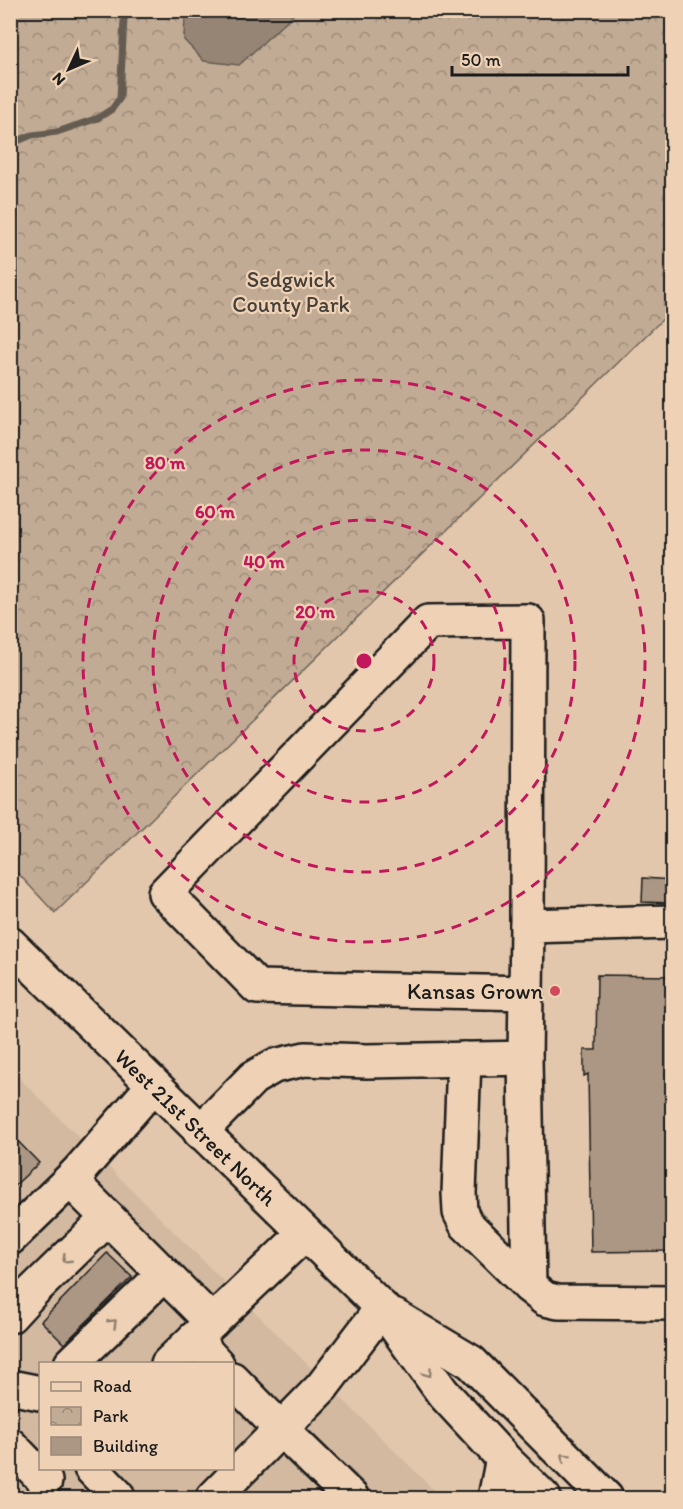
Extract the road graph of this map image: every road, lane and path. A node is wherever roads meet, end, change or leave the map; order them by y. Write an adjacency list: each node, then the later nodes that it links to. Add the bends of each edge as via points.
1 (672, 922): 2 (main road)
2 (527, 926): 4 (main road); 4 (main road, via 528,621 428,622 165,892 257,987)
3 (10, 944): 7 (main road, West 21st Street North)
4 (526, 993): 6 (main road)
5 (464, 1059): 6 (main road); 8 (main road, via 305,1059 274,1066 254,1078); 14 (main road, via 460,1212 466,1224)
6 (525, 1059): 14 (main road)
7 (153, 1086): 8 (main road, West 21st Street North); 9 (main road)
8 (200, 1131): 11 (main road, West 21st Street North)
9 (76, 1173): 10 (main road, via 80,1191); 12 (main road)
10 (108, 1218): 13 (main road); 17 (main road, one-way to 17)
11 (305, 1233): 16 (main road, West 21st Street North); 18 (main road)
12 (10, 1238)
13 (164, 1274): 18 (main road); 19 (main road, one-way to 13)
14 (528, 1286): 15 (main road, via 545,1299 558,1302)
15 (672, 1303)
16 (382, 1308): 25 (main road, via 322,1387); 27 (main road, West 21st Street North, one-way to 27, via 443,1394); 36 (main road, West 21st Street North, one-way to 16, via 471,1362)
17 (10, 1316)
18 (203, 1331): 20 (main road); 21 (main road)
19 (73, 1362)
20 (170, 1362)
21 (216, 1362)
22 (234, 1381): 25 (main road)
23 (10, 1387): 24 (main road)
24 (39, 1393)
25 (281, 1429): 31 (main road); 32 (main road)
26 (10, 1445): 29 (main road)
27 (503, 1458): 33 (main road); 34 (main road); 35 (main road, West 21st Street North)
28 (93, 1470): 30 (main road)
29 (43, 1483)
30 (117, 1498)
31 (213, 1498)
32 (352, 1498)
33 (495, 1498)
34 (530, 1498)
35 (544, 1498)
36 (606, 1498)

